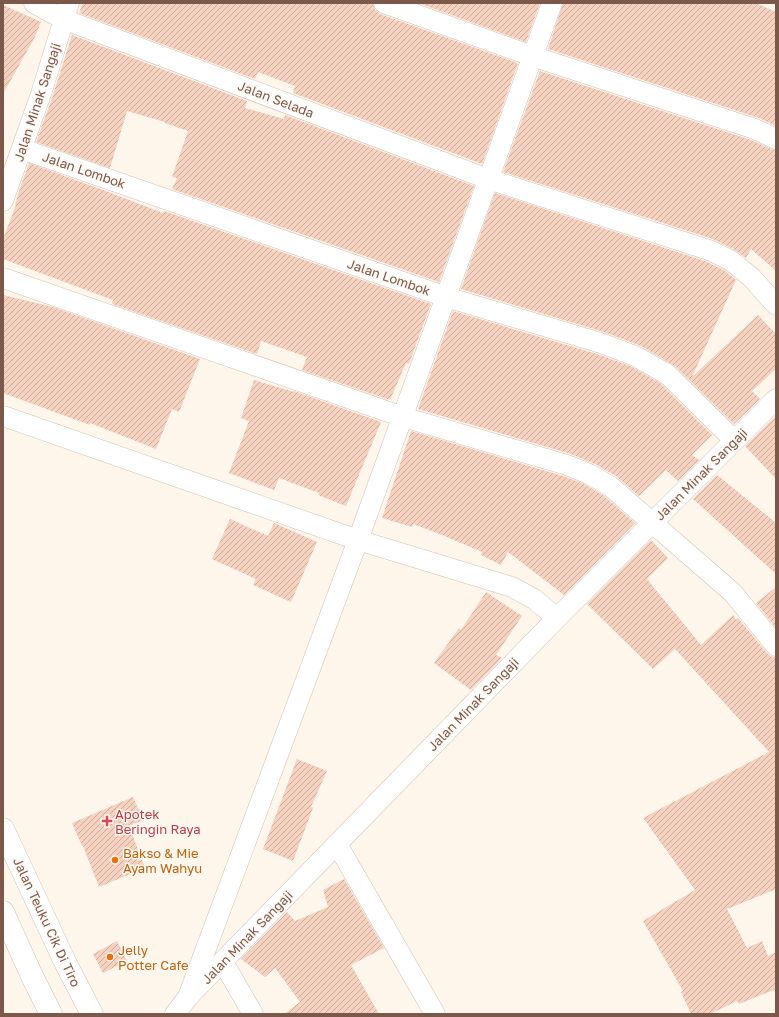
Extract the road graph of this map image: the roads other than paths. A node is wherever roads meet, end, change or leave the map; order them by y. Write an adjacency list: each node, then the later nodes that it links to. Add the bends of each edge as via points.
1 (34, 3): 4 (street, Jalan Selada)
2 (384, 3): 5 (street)
3 (552, 3): 5 (street)
4 (66, 11): 7 (street, Jalan Minak Sangaji); 8 (street, Jalan Selada)
5 (532, 56): 6 (street, via 755,129); 8 (street)
6 (776, 139)
7 (22, 149): 9 (street, Jalan Minak Sangaji); 11 (street, Jalan Lombok)
8 (488, 179): 11 (street); 12 (street, Jalan Selada, via 709,250 730,260 751,277)
9 (3, 202)
10 (3, 278): 15 (street)
11 (446, 297): 15 (street); 16 (street, Jalan Lombok, via 601,343 635,356 668,374)
12 (776, 305)
13 (776, 399): 16 (street, Jalan Minak Sangaji)
14 (3, 416): 18 (street)
15 (403, 417): 17 (street, via 567,465 589,474 610,486); 18 (street)
16 (734, 440): 17 (street, Jalan Minak Sangaji)
17 (652, 522): 19 (street, Jalan Minak Sangaji); 20 (street, via 733,593)
18 (358, 540): 19 (street, via 512,587); 25 (street)
19 (557, 618): 22 (street, Jalan Minak Sangaji)
20 (776, 646)
21 (3, 829): 27 (street, Jalan Teuku Cik Di Tiro)
22 (337, 844): 24 (street, Jalan Minak Sangaji); 30 (street)
23 (3, 912): 26 (street)
24 (223, 962): 25 (street, Jalan Minak Sangaji); 29 (street)
25 (188, 997): 28 (street, Jalan Minak Sangaji)
26 (51, 1014)
27 (92, 1014)
28 (175, 1014)
29 (253, 1014)
30 (435, 1014)

